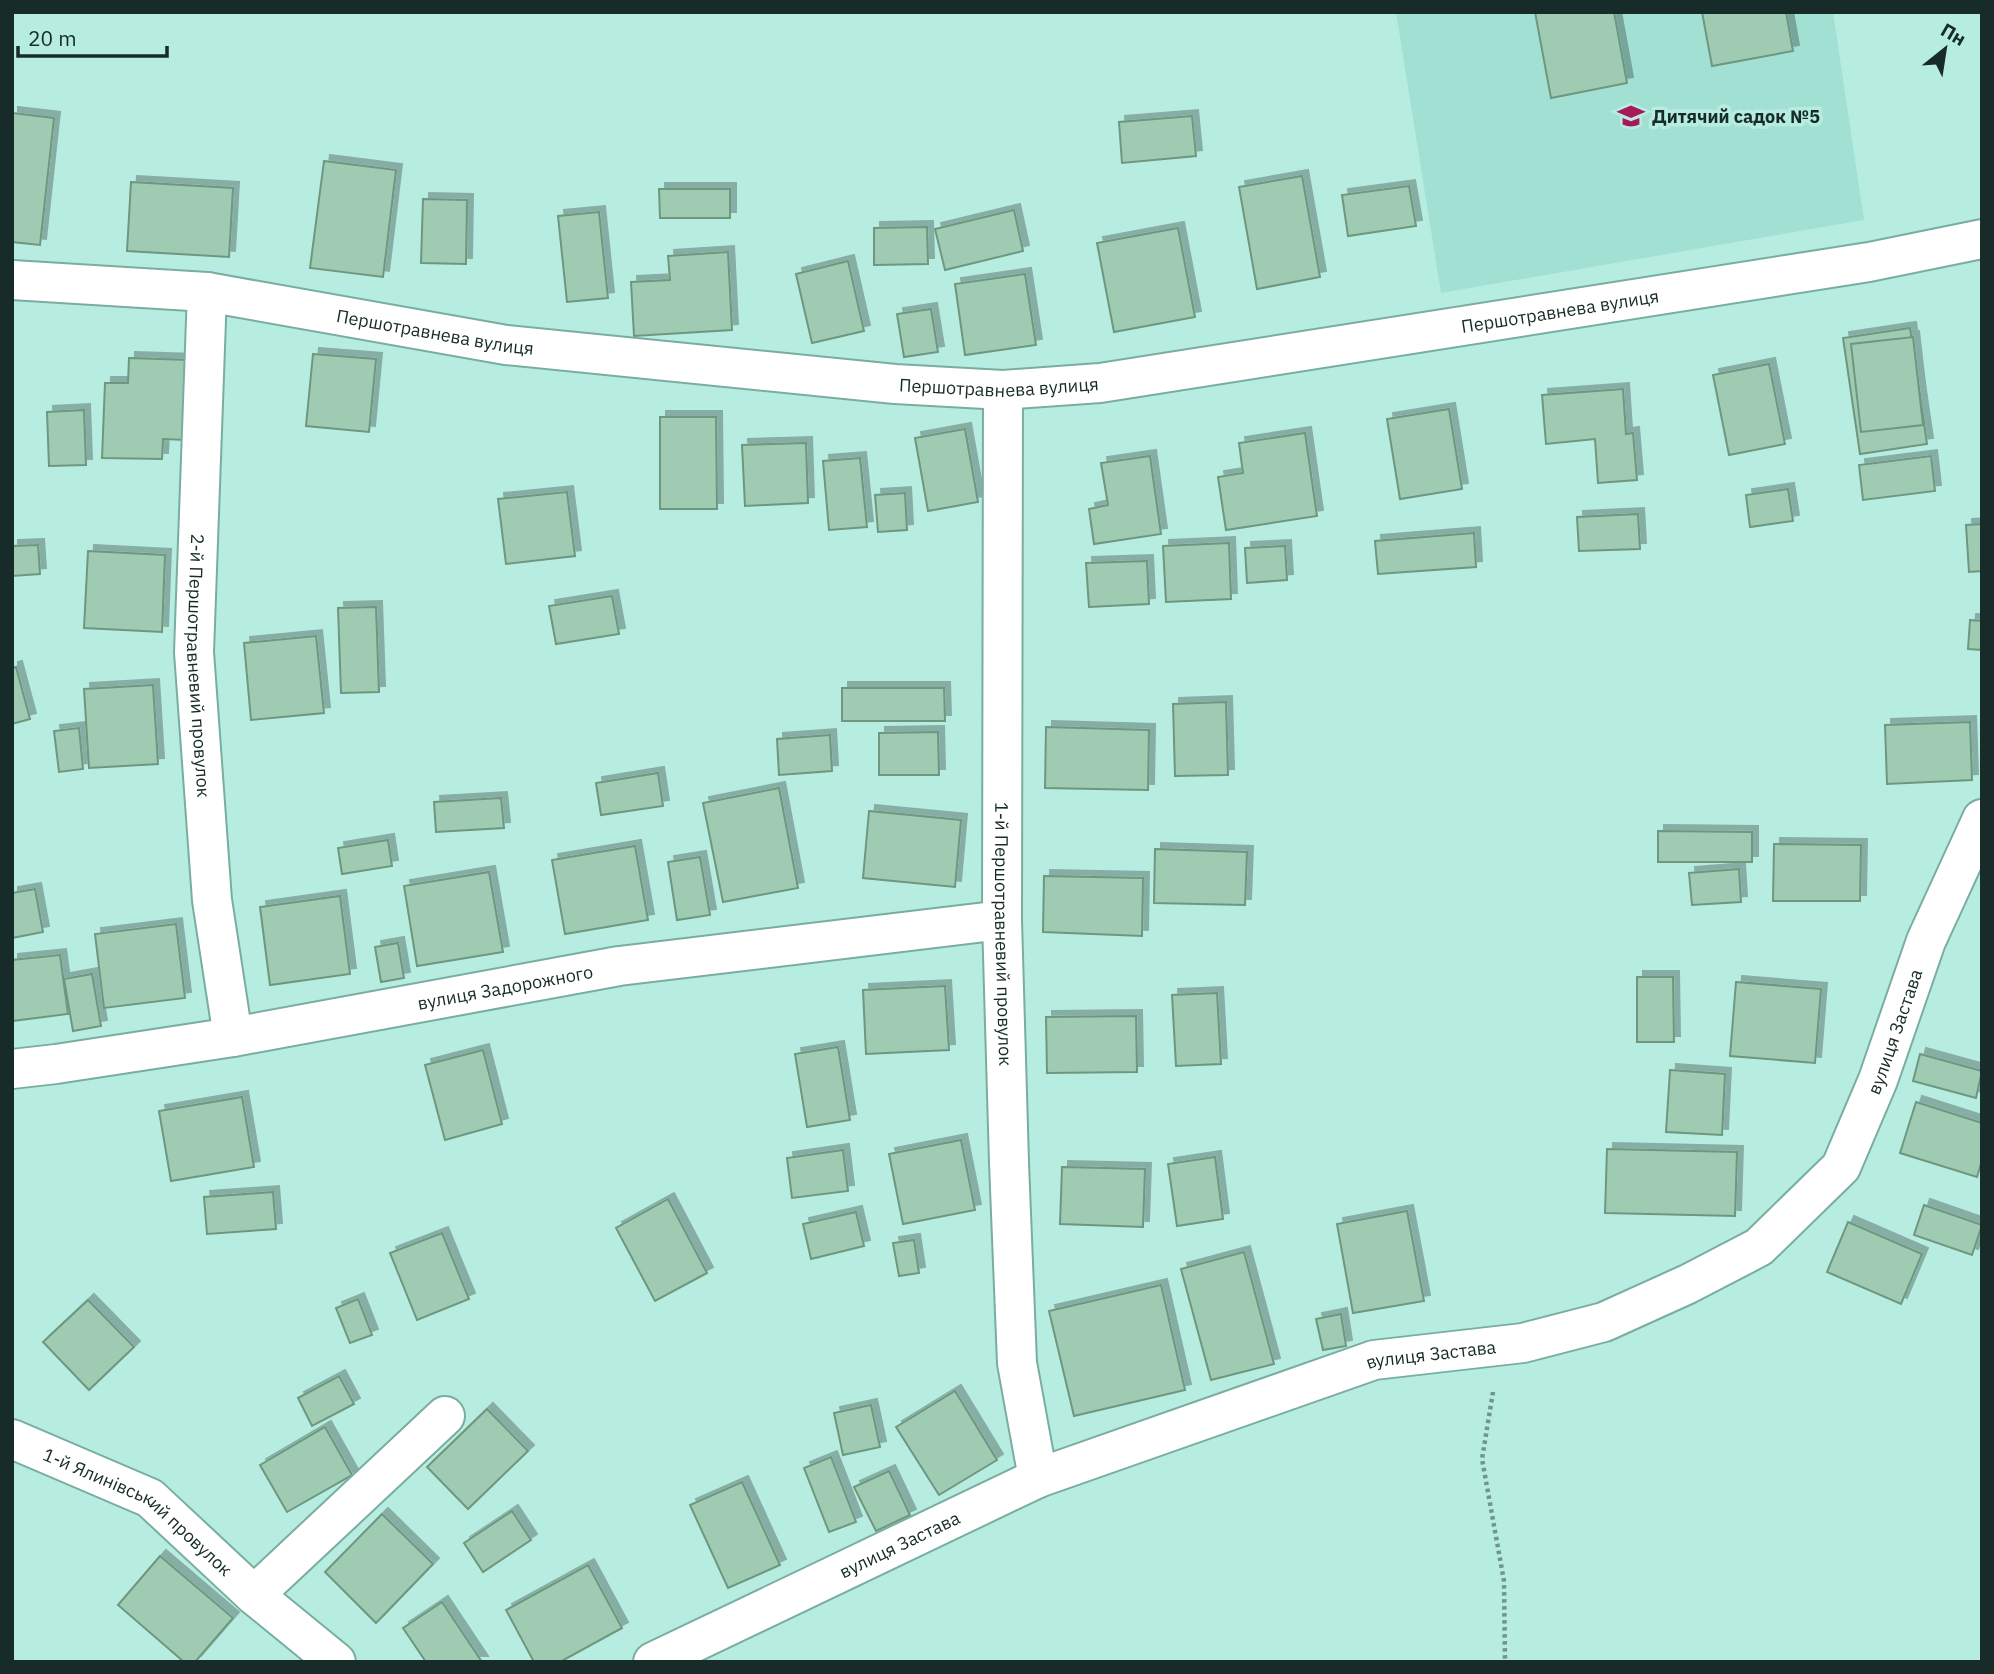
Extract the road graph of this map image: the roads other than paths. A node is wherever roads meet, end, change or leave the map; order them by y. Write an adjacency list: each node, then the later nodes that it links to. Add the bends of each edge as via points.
1 (1982, 239): 4 (street, Першотравнева вулиця, via 1869,262 1100,383)
2 (12, 280): 3 (street, Першотравнева вулиця)
3 (207, 292): 4 (street, Першотравнева вулиця, via 506,345 895,384); 7 (street, 2-й Першотравневий провулок, via 194,652 212,900)
4 (1003, 390): 6 (street, 1-й Першотравневий провулок)
5 (1982, 820): 11 (street, вулиця Застава, via 1926,942 1878,1080 1841,1167 1759,1247 1604,1322 1523,1343 1374,1360)
6 (1002, 920): 7 (street, вулиця Задорожного, via 619,966); 11 (street, 1-й Першотравневий провулок, via 1017,1363)
7 (233, 1037): 8 (street, вулиця Задорожного)
8 (12, 1069)
9 (445, 1416): 12 (street)
10 (12, 1438): 12 (street, 1-й Ялинівський провулок, via 150,1498)
11 (1038, 1478): 14 (street, вулиця Застава)
12 (254, 1595): 13 (street, 1-й Ялинівський провулок)
13 (336, 1662)
14 (653, 1662)

